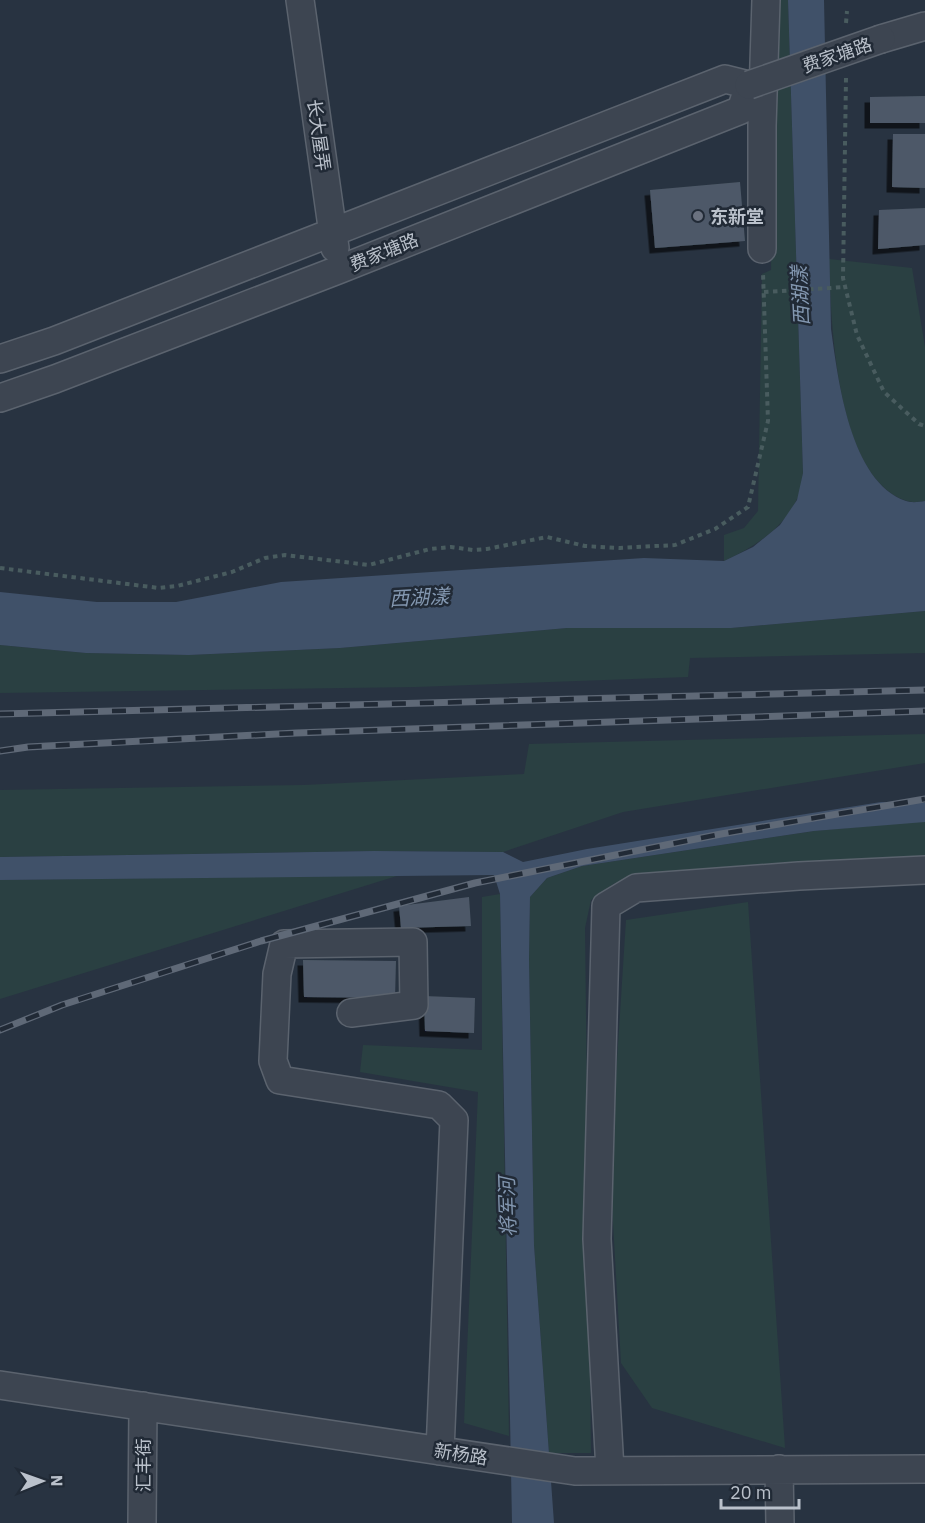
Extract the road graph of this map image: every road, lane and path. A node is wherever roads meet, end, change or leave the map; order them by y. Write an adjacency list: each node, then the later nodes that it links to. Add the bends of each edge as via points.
1 (300, 0): 8 (street, 长大屋弄)
2 (766, 0): 9 (street)
3 (846, 12): 5 (path)
4 (925, 26): 7 (street, 费家塘路, bridge)
5 (846, 35)
6 (846, 69): 11 (path)
7 (749, 85): 8 (street, 费家塘路, via 725,79); 10 (street, 费家塘路, via 741,110)
8 (332, 231): 10 (street, 长大屋弄); 13 (street, 费家塘路)
9 (762, 249): 12 (path)
10 (338, 270): 14 (street, 费家塘路)
11 (846, 287): 12 (path); 15 (path, via 857,335 884,392)
12 (764, 292): 16 (path, via 768,421 748,507 715,530 675,545 585,546 547,537 487,549 430,549 369,565 285,555 265,558 232,572 159,588)
13 (0, 359)
14 (0, 398)
15 (925, 426)
16 (0, 568)
17 (925, 870): 24 (street, via 636,888 606,906 597,1239)
18 (351, 1013): 21 (street, via 414,1005 413,942 284,944 277,974 273,1061 280,1080 439,1105 454,1120)
19 (0, 1384): 20 (street, 新杨路)
20 (143, 1406): 21 (street, 新杨路); 25 (street, 汇丰街)
21 (440, 1451): 24 (street, 新杨路, via 556,1469)
22 (779, 1469): 23 (street, 新杨路); 24 (street, 新杨路); 26 (street)
23 (925, 1469)
24 (610, 1470)
25 (142, 1523)
26 (780, 1523)

